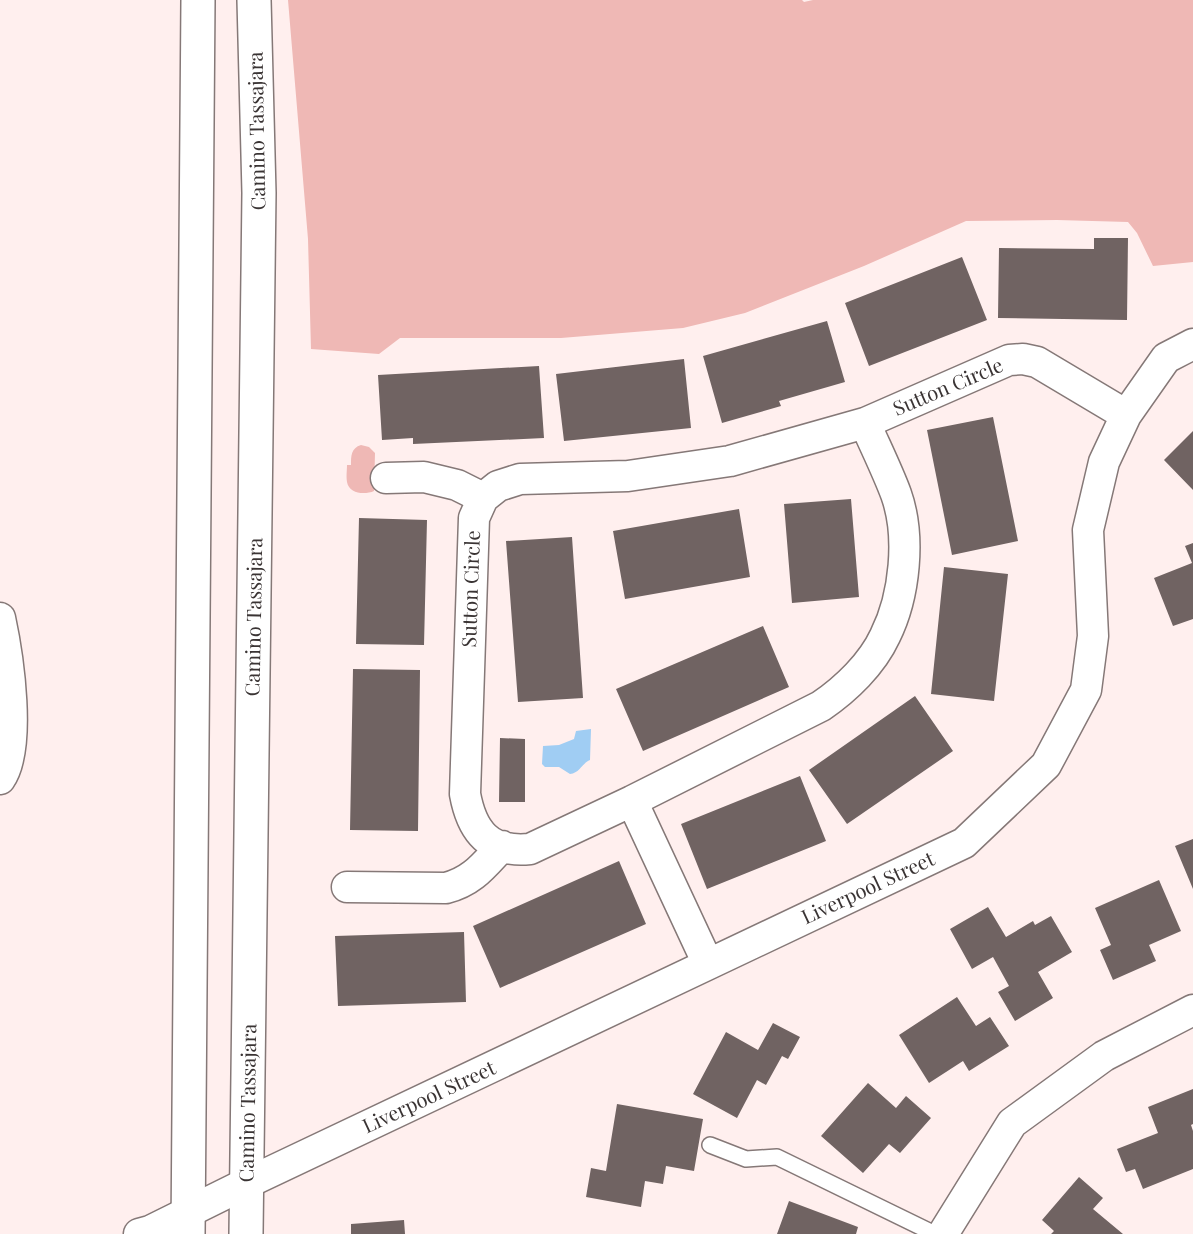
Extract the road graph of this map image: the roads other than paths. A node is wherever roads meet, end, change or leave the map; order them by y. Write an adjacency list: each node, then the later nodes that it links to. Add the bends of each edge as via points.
1 (198, 0): 17 (main road)
2 (254, 0): 16 (main road, Camino Tassajara, via 259,193)
3 (1193, 344): 4 (street, Liverpool Street, via 1166,358)
4 (1126, 415): 5 (street, Sutton Circle, via 1037,362 1023,358 1009,360); 13 (street, Liverpool Street, via 1104,462 1088,530 1093,636 1086,690 1046,765 964,843)
5 (865, 423): 7 (street, Sutton Circle, via 708,465 628,476 520,479 498,486); 10 (street, Sutton Circle, via 896,495 903,531 904,567 885,638 852,681 821,706)
6 (386, 478): 7 (street, via 424,477 457,485)
7 (483, 498): 11 (street, Sutton Circle, via 474,518 465,794 475,826 486,840)
8 (0, 618): 9 (street, via 13,718 7,765)
9 (0, 779)
10 (632, 801): 11 (street, Sutton Circle, via 530,849); 13 (street)
11 (502, 846): 12 (street, via 471,879 459,885)
12 (347, 886)
13 (708, 964): 16 (street, Liverpool Street)
14 (1193, 1010): 21 (street, via 1104,1056 1012,1124)
15 (710, 1145): 20 (lane, via 746,1159 777,1157)
16 (247, 1183): 17 (street, Liverpool Street); 19 (main road, Camino Tassajara)
17 (188, 1223): 18 (street, Liverpool Street)
18 (139, 1234)
19 (246, 1234)
20 (935, 1234)
21 (943, 1234)

